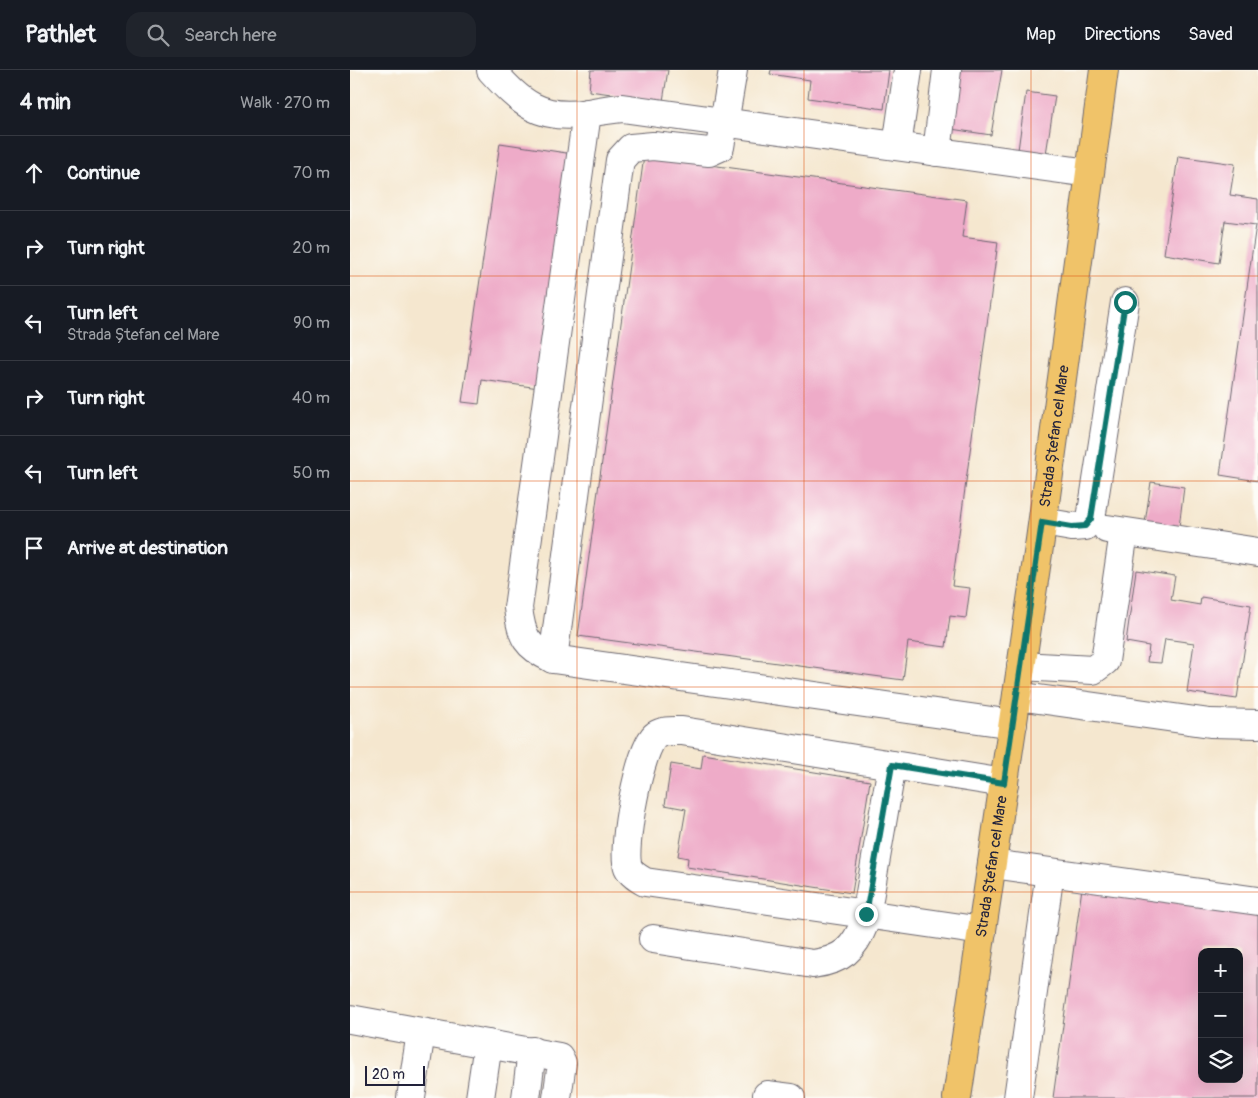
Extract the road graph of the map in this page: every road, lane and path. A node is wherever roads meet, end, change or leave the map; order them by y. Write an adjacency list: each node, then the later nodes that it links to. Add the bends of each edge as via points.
1 (491, 70): 6 (street, via 529,107 550,113)
2 (732, 70): 7 (street)
3 (908, 70): 8 (street)
4 (947, 70): 9 (street)
5 (1104, 70): 10 (main road, Strada Ștefan cel Mare)
6 (587, 113): 7 (street, via 622,108); 16 (street, via 518,608 521,632 529,644)
7 (724, 122): 8 (street); 16 (street, via 720,147 709,152 652,146 631,148 620,160)
8 (897, 146): 9 (street)
9 (936, 152): 10 (street)
10 (1089, 173): 12 (main road, Strada Ștefan cel Mare)
11 (1125, 302): 13 (street, via 1094,508)
12 (1042, 522): 13 (street); 17 (main road, Strada Ștefan cel Mare)
13 (1085, 526): 14 (street)
14 (1124, 532): 15 (street); 17 (street, via 1105,661 1093,670)
15 (1258, 552)
16 (553, 659): 19 (street)
17 (1021, 666): 18 (main road, Strada Ștefan cel Mare)
18 (1017, 696): 19 (main road, Strada Ștefan cel Mare); 20 (street, via 1210,723)
19 (1013, 724): 22 (main road, Strada Ștefan cel Mare)
20 (1258, 724)
21 (892, 765): 22 (street); 26 (street); 26 (street, via 667,731 656,734 644,751 630,826 626,854 629,867 645,882)
22 (1004, 783): 23 (main road, Strada Ștefan cel Mare)
23 (992, 864): 24 (street); 27 (main road, Strada Ștefan cel Mare)
24 (1050, 872): 25 (street); 38 (street)
25 (1258, 901)
26 (866, 914): 27 (street); 28 (street, via 858,939 844,954 830,962 813,964)
27 (982, 931): 37 (main road, Strada Ștefan cel Mare)
28 (653, 939)
29 (350, 1019): 30 (street)
30 (421, 1032): 31 (street); 33 (street)
31 (488, 1044): 32 (street); 34 (street)
32 (532, 1051): 35 (street); 36 (street, via 562,1059)
33 (411, 1098)
34 (480, 1098)
35 (526, 1098)
36 (558, 1098)
37 (957, 1098)
38 (1018, 1098)

